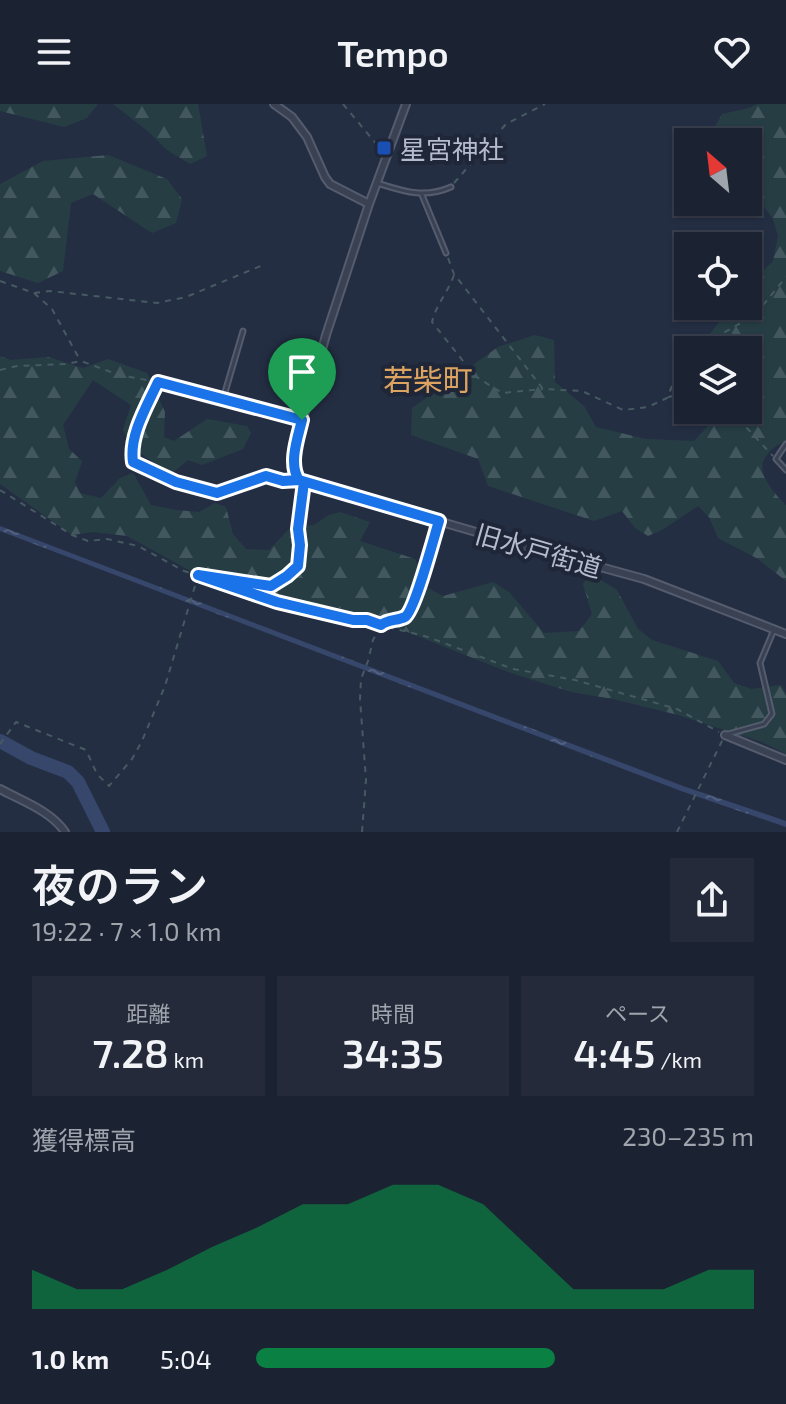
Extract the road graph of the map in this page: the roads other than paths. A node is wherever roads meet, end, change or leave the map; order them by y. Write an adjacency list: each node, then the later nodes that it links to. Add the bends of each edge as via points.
1 (274, 104): 6 (street, via 298,125 330,184)
2 (406, 104): 3 (street)
3 (377, 183): 5 (lane); 6 (street)
4 (451, 187): 5 (lane)
5 (422, 195): 7 (lane)
6 (369, 204): 10 (street)
7 (446, 253)
8 (243, 331): 9 (lane)
9 (223, 399): 10 (lane); 12 (lane, via 158,382 134,438)
10 (302, 420): 14 (street, via 295,472)
11 (786, 444): 13 (lane, via 776,459)
12 (133, 462): 14 (street, 旧水戸街道, via 217,493 266,476)
13 (786, 470)
14 (302, 481): 15 (street, 旧水戸街道)
15 (439, 521): 16 (lane, via 408,615); 17 (street, 旧水戸街道, via 644,579)
16 (381, 625)
17 (774, 630): 18 (street, 旧水戸街道); 19 (lane, via 760,663 772,714 764,724)
18 (786, 634)
19 (725, 735): 20 (street)
20 (786, 760)
21 (0, 789): 22 (street, via 46,814)
22 (65, 832)

